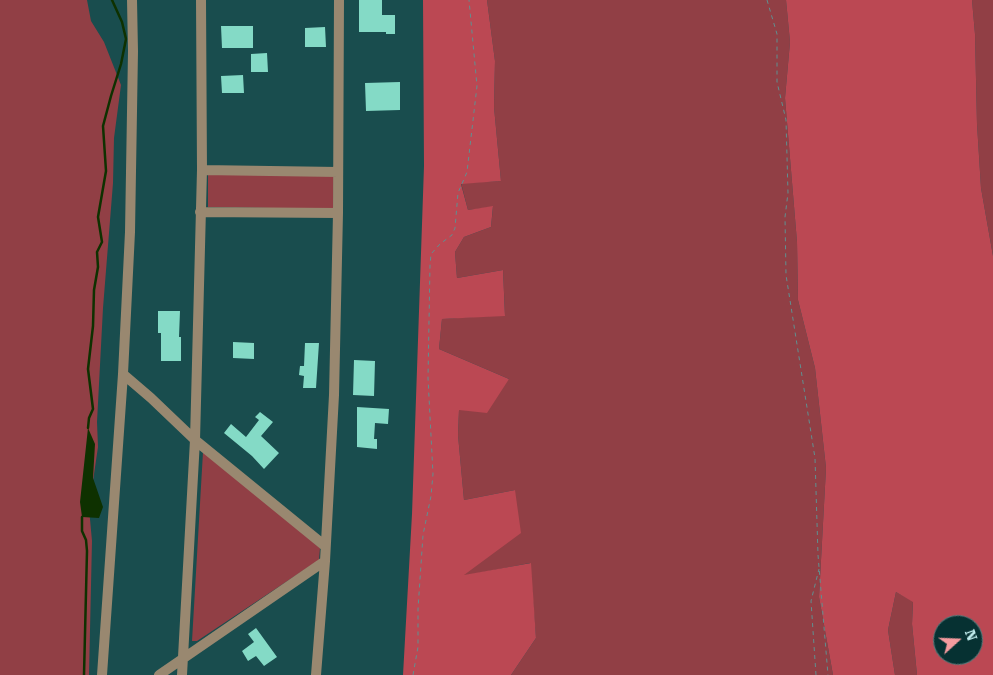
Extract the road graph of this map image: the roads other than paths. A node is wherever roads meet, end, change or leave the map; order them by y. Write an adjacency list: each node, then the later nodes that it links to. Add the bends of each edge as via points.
1 (132, 0): 8 (street, via 130,222)
2 (201, 0): 4 (street)
3 (338, 0): 5 (street)
4 (202, 170): 5 (street); 6 (street)
5 (338, 172): 7 (street)
6 (200, 212): 7 (street); 9 (street)
7 (338, 213): 10 (street, via 334,395)
8 (123, 374): 9 (street); 13 (street)
9 (195, 440): 10 (street); 12 (street)
10 (326, 546): 11 (street)
11 (325, 561): 12 (street); 16 (street)
12 (184, 658): 14 (street); 15 (street)
13 (102, 675)
14 (159, 675)
15 (182, 675)
16 (316, 675)

